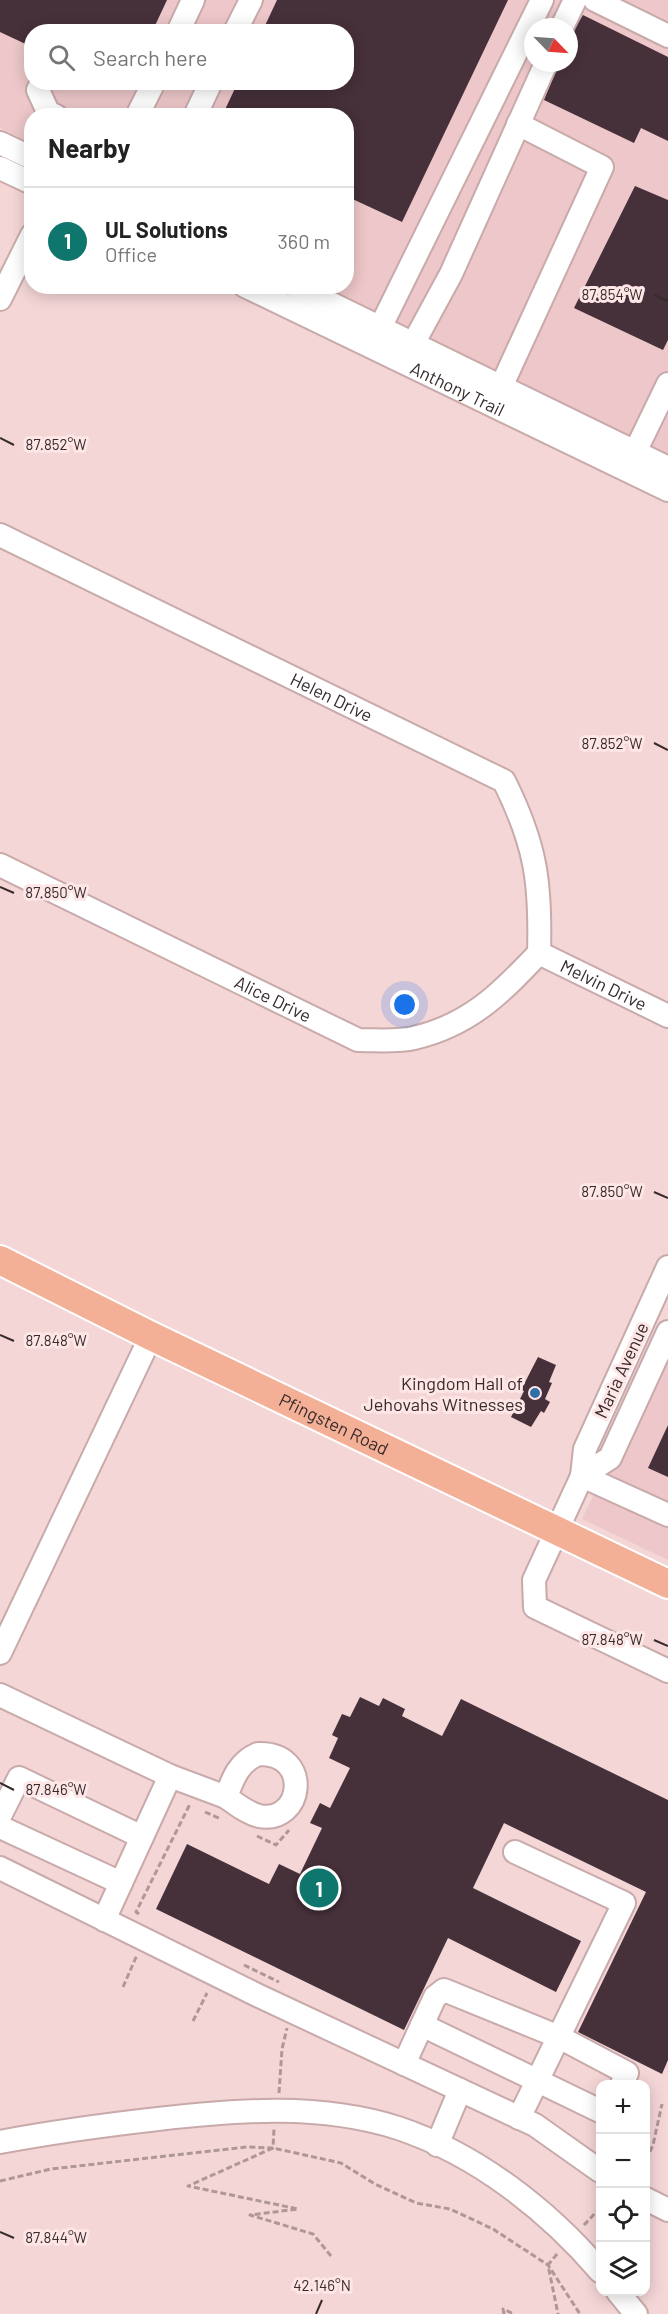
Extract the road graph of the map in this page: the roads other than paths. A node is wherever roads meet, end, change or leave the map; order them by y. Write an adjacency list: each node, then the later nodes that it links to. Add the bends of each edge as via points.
1 (194, 0): 7 (street)
2 (251, 0): 8 (street)
3 (542, 0): 26 (street)
4 (574, 0): 6 (street)
5 (595, 0): 9 (street)
6 (566, 18)
7 (182, 24)
8 (240, 24)
9 (668, 36)
10 (542, 72): 17 (street)
11 (38, 90): 14 (street)
12 (150, 90): 15 (street)
13 (207, 90): 16 (street)
14 (46, 108)
15 (141, 108)
16 (199, 108)
17 (518, 124): 27 (street, via 451,274); 29 (street, via 602,167)
18 (0, 143): 19 (street)
19 (24, 154)
20 (0, 168): 21 (street)
21 (24, 179)
22 (24, 250): 25 (street)
23 (262, 294): 32 (street, Anthony Trail)
24 (311, 294): 26 (street, Anthony Trail)
25 (0, 299)
26 (380, 328): 27 (street, Anthony Trail)
27 (413, 344): 29 (street, Anthony Trail)
28 (668, 384): 30 (street)
29 (501, 387): 30 (street, Anthony Trail)
30 (635, 452): 31 (street, Anthony Trail)
31 (668, 468)
32 (668, 490)
33 (0, 535): 35 (street, Helen Drive, via 504,781 522,816 535,859 540,904)
34 (0, 865): 35 (street, Alice Drive, via 358,1040 412,1039 460,1022 502,992)
35 (538, 953): 36 (street, Melvin Drive)
36 (668, 1016)
37 (0, 1260): 40 (main road, Pfingsten Road)
38 (668, 1267): 41 (street, Maria Avenue, via 585,1449)
39 (668, 1332): 41 (street, Maria Avenue, via 610,1458)
40 (152, 1336): 43 (main road, Pfingsten Road); 45 (street)
41 (582, 1476): 42 (street); 43 (street, Maria Avenue)
42 (668, 1515)
43 (556, 1530): 44 (main road, Pfingsten Road); 46 (street, Maria Avenue, via 534,1580 535,1607)
44 (668, 1584)
45 (0, 1653)
46 (668, 1671)
47 (0, 1695): 48 (street)
48 (170, 1776): 49 (street); 52 (street)
49 (226, 1797)
50 (0, 1816): 52 (street, via 19,1778)
51 (0, 1827): 55 (street)
52 (142, 1837): 55 (street)
53 (515, 1852): 58 (street, via 624,1904)
54 (0, 1868): 56 (street)
55 (121, 1883): 56 (street)
56 (104, 1920): 59 (street)
57 (422, 2025): 58 (street, via 435,1997 444,1989); 59 (street); 61 (street)
58 (559, 2037): 60 (street, via 627,2073); 61 (street)
59 (404, 2064): 62 (street)
60 (624, 2080)
61 (537, 2082): 63 (street); 64 (street)
62 (460, 2090): 64 (street); 66 (street)
63 (596, 2109)
64 (519, 2118): 67 (street)
65 (0, 2142): 66 (street, via 75,2128 188,2115 275,2111 357,2119 397,2128)
66 (437, 2145): 70 (street, via 485,2169 573,2239)
67 (596, 2168)
68 (650, 2201): 69 (street)
69 (668, 2210)
70 (596, 2266)
71 (621, 2296): 72 (street)
72 (636, 2314)

